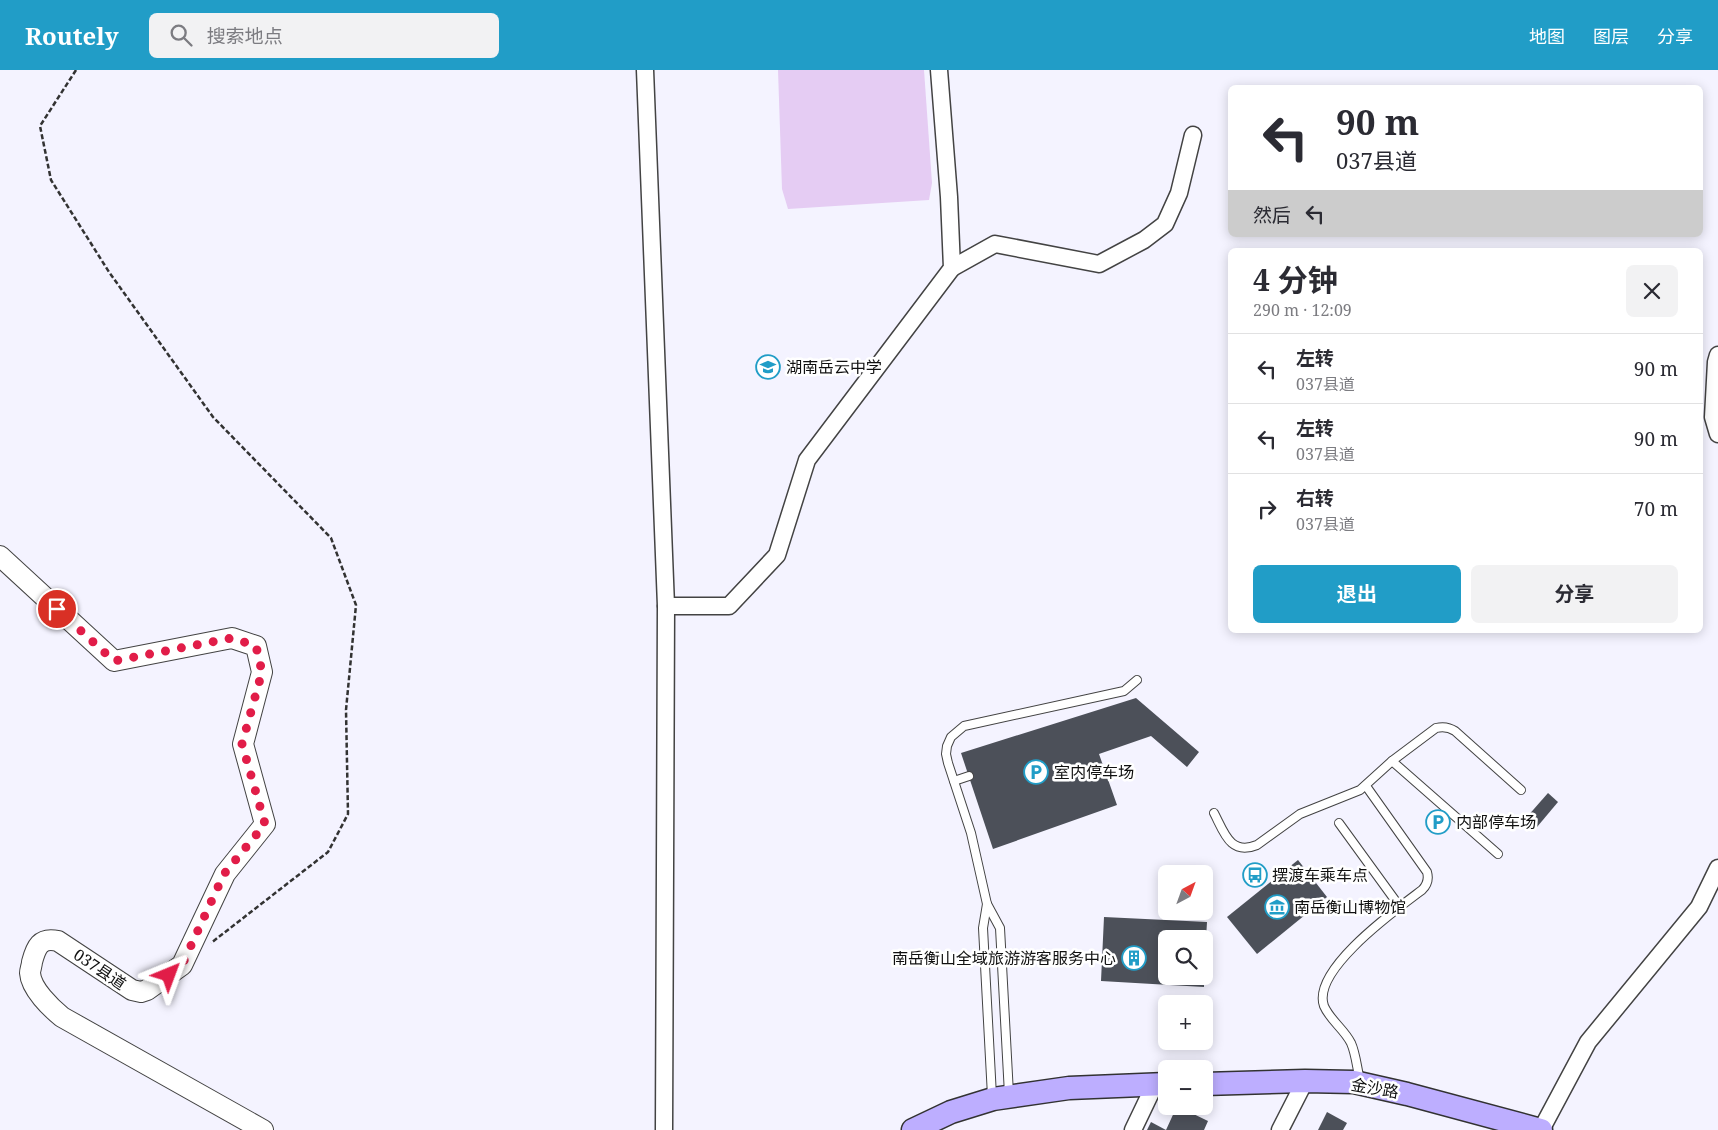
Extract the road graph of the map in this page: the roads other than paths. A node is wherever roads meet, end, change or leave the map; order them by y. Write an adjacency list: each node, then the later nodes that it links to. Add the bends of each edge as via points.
1 (645, 70): 8 (street)
2 (939, 70): 4 (street)
3 (1192, 136): 4 (street, via 1179,193 1165,224 1144,240 1099,264 995,244)
4 (952, 268): 8 (street, via 807,460 777,555 729,606)
5 (1718, 355): 6 (street, via 1713,417)
6 (1718, 434)
7 (0, 556): 27 (street, 037县道, via 114,661 232,638 256,646 262,672 242,744 265,824 224,874 182,965 140,992 50,939 36,948 30,974 50,1008 62,1017)
8 (666, 606): 28 (street)
9 (1137, 680): 12 (lane, via 1124,691 964,726 951,737 947,746)
10 (1392, 761): 13 (lane); 14 (lane, via 1436,728 1446,727 1455,731); 17 (lane)
11 (969, 776): 12 (lane)
12 (954, 781): 19 (lane, via 971,833)
13 (1366, 786): 15 (lane, via 1300,814 1250,848 1234,846); 20 (lane, via 1428,875 1424,888)
14 (1521, 790)
15 (1214, 813)
16 (1339, 824): 20 (lane)
17 (1498, 854)
18 (1718, 868): 32 (street, via 1699,907 1588,1042)
19 (987, 904): 26 (lane, via 983,928); 26 (lane, via 1000,928)
20 (1400, 907): 24 (lane, via 1358,942 1340,963 1322,994 1328,1014 1351,1043)
21 (1306, 1081): 23 (main road, 金沙路); 24 (main road, 金沙路); 31 (street)
22 (1158, 1084): 26 (main road, via 1069,1088)
23 (1213, 1084)
24 (1361, 1084): 32 (main road, 金沙路)
25 (1158, 1087): 30 (street)
26 (1001, 1097): 29 (main road, via 952,1112)
27 (263, 1130)
28 (664, 1130)
29 (913, 1130)
30 (1133, 1130)
31 (1280, 1130)
32 (1541, 1130)

